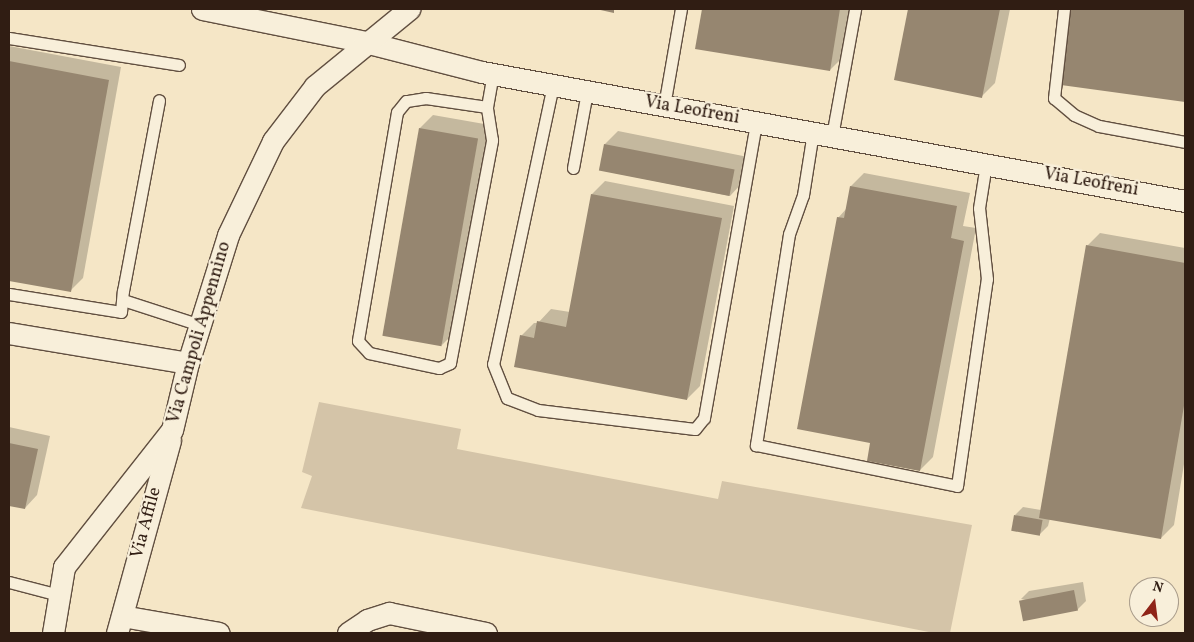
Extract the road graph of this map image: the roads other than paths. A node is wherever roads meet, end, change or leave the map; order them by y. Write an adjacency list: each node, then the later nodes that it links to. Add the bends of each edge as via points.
1 (202, 9): 7 (street, Via Leofreni)
2 (409, 9): 7 (street, Via Campoli Appennino)
3 (681, 9): 13 (lane)
4 (855, 9): 16 (lane)
5 (1064, 9): 17 (lane, via 1054,98 1074,115 1099,126)
6 (9, 38): 8 (lane)
7 (366, 42): 9 (street, Via Leofreni); 23 (street, Via Campoli Appennino, via 315,86 273,141 228,235)
8 (179, 65)
9 (493, 74): 10 (street, Via Leofreni); 14 (lane)
10 (553, 85): 11 (street, Via Leofreni); 15 (lane, via 493,364 507,398 538,410 695,429 704,418)
11 (587, 92): 13 (street, Via Leofreni); 19 (lane)
12 (159, 100): 22 (lane)
13 (664, 106): 15 (street, Via Leofreni)
14 (487, 107): 14 (lane, via 492,140 450,363 439,368 369,353 358,340 397,112 406,100 426,98)
15 (756, 122): 16 (street, Via Leofreni)
16 (822, 134): 18 (street, Via Leofreni); 18 (lane, via 789,234 756,445 957,486 987,279 979,208)
17 (1185, 142)
18 (986, 164): 20 (street, Via Leofreni)
19 (573, 168)
20 (1185, 201)
21 (9, 294): 22 (lane, via 121,312)
22 (123, 300): 23 (lane)
23 (200, 325): 25 (street, Via Campoli Appennino)
24 (9, 333): 25 (street)
25 (188, 364): 26 (street, Via Campoli Appennino)
26 (172, 430): 28 (street, Via Campoli Appennino, via 64,567); 29 (street, Via Affile)
27 (9, 582): 28 (lane)
28 (59, 595): 30 (street, Via Campoli Appennino)
29 (119, 625): 31 (street, Via Affile)
30 (53, 633)
31 (219, 633)
32 (348, 633): 33 (street, via 367,620 389,613)
33 (486, 633)

